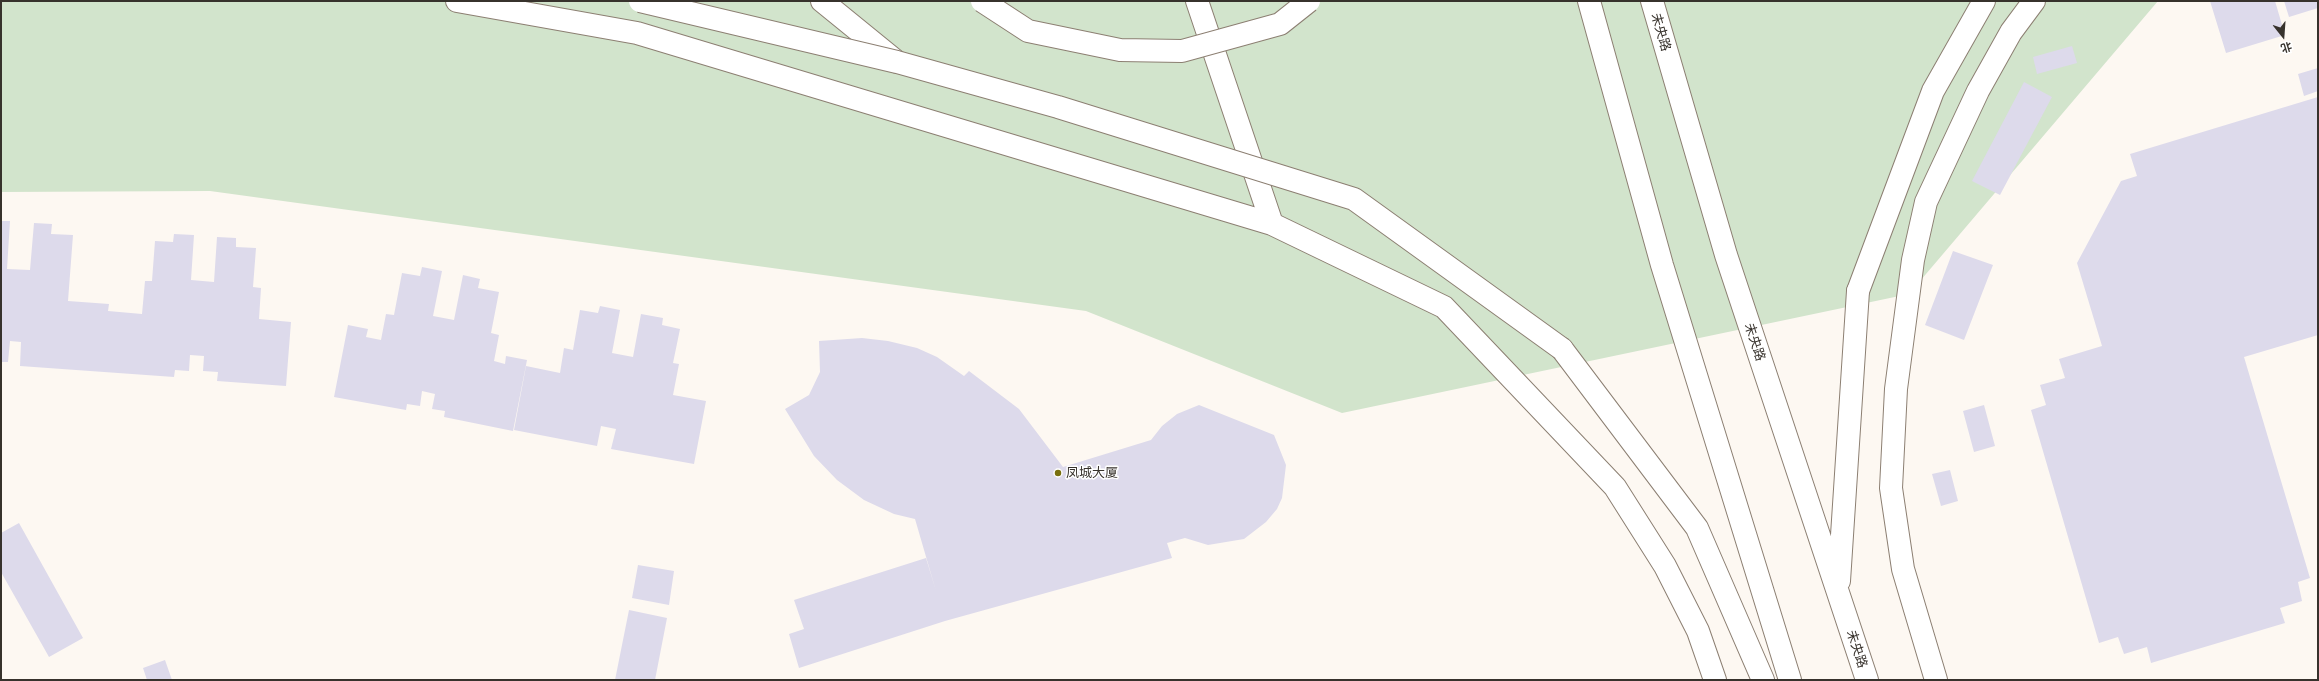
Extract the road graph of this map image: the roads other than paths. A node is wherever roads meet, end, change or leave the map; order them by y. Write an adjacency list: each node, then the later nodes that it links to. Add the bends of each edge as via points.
1 (457, 1): 12 (main road, via 637,33)
2 (640, 1): 11 (main road, bridge)
3 (822, 1): 11 (main road)
4 (982, 1): 6 (main road, bridge, via 1028,31 1120,50 1182,51 1280,24)
5 (1197, 1): 12 (main road)
6 (1309, 1)
7 (1589, 1): 16 (main road, via 1662,266)
8 (1652, 1): 13 (main road, 未央路, via 1726,255)
9 (1984, 1): 13 (main road, via 1933,91 1858,291)
10 (2034, 1): 18 (main road, via 2011,32 1978,91 1926,202 1913,260 1896,389 1891,488 1903,569)
11 (897, 62): 15 (main road, bridge, via 1058,107 1354,199 1562,349 1697,528)
12 (1272, 224): 14 (main road, via 1444,307 1615,487 1665,566 1698,631)
13 (1838, 592): 17 (main road, 未央路)
14 (1715, 680)
15 (1763, 680)
16 (1790, 680)
17 (1867, 680)
18 (1936, 680)

